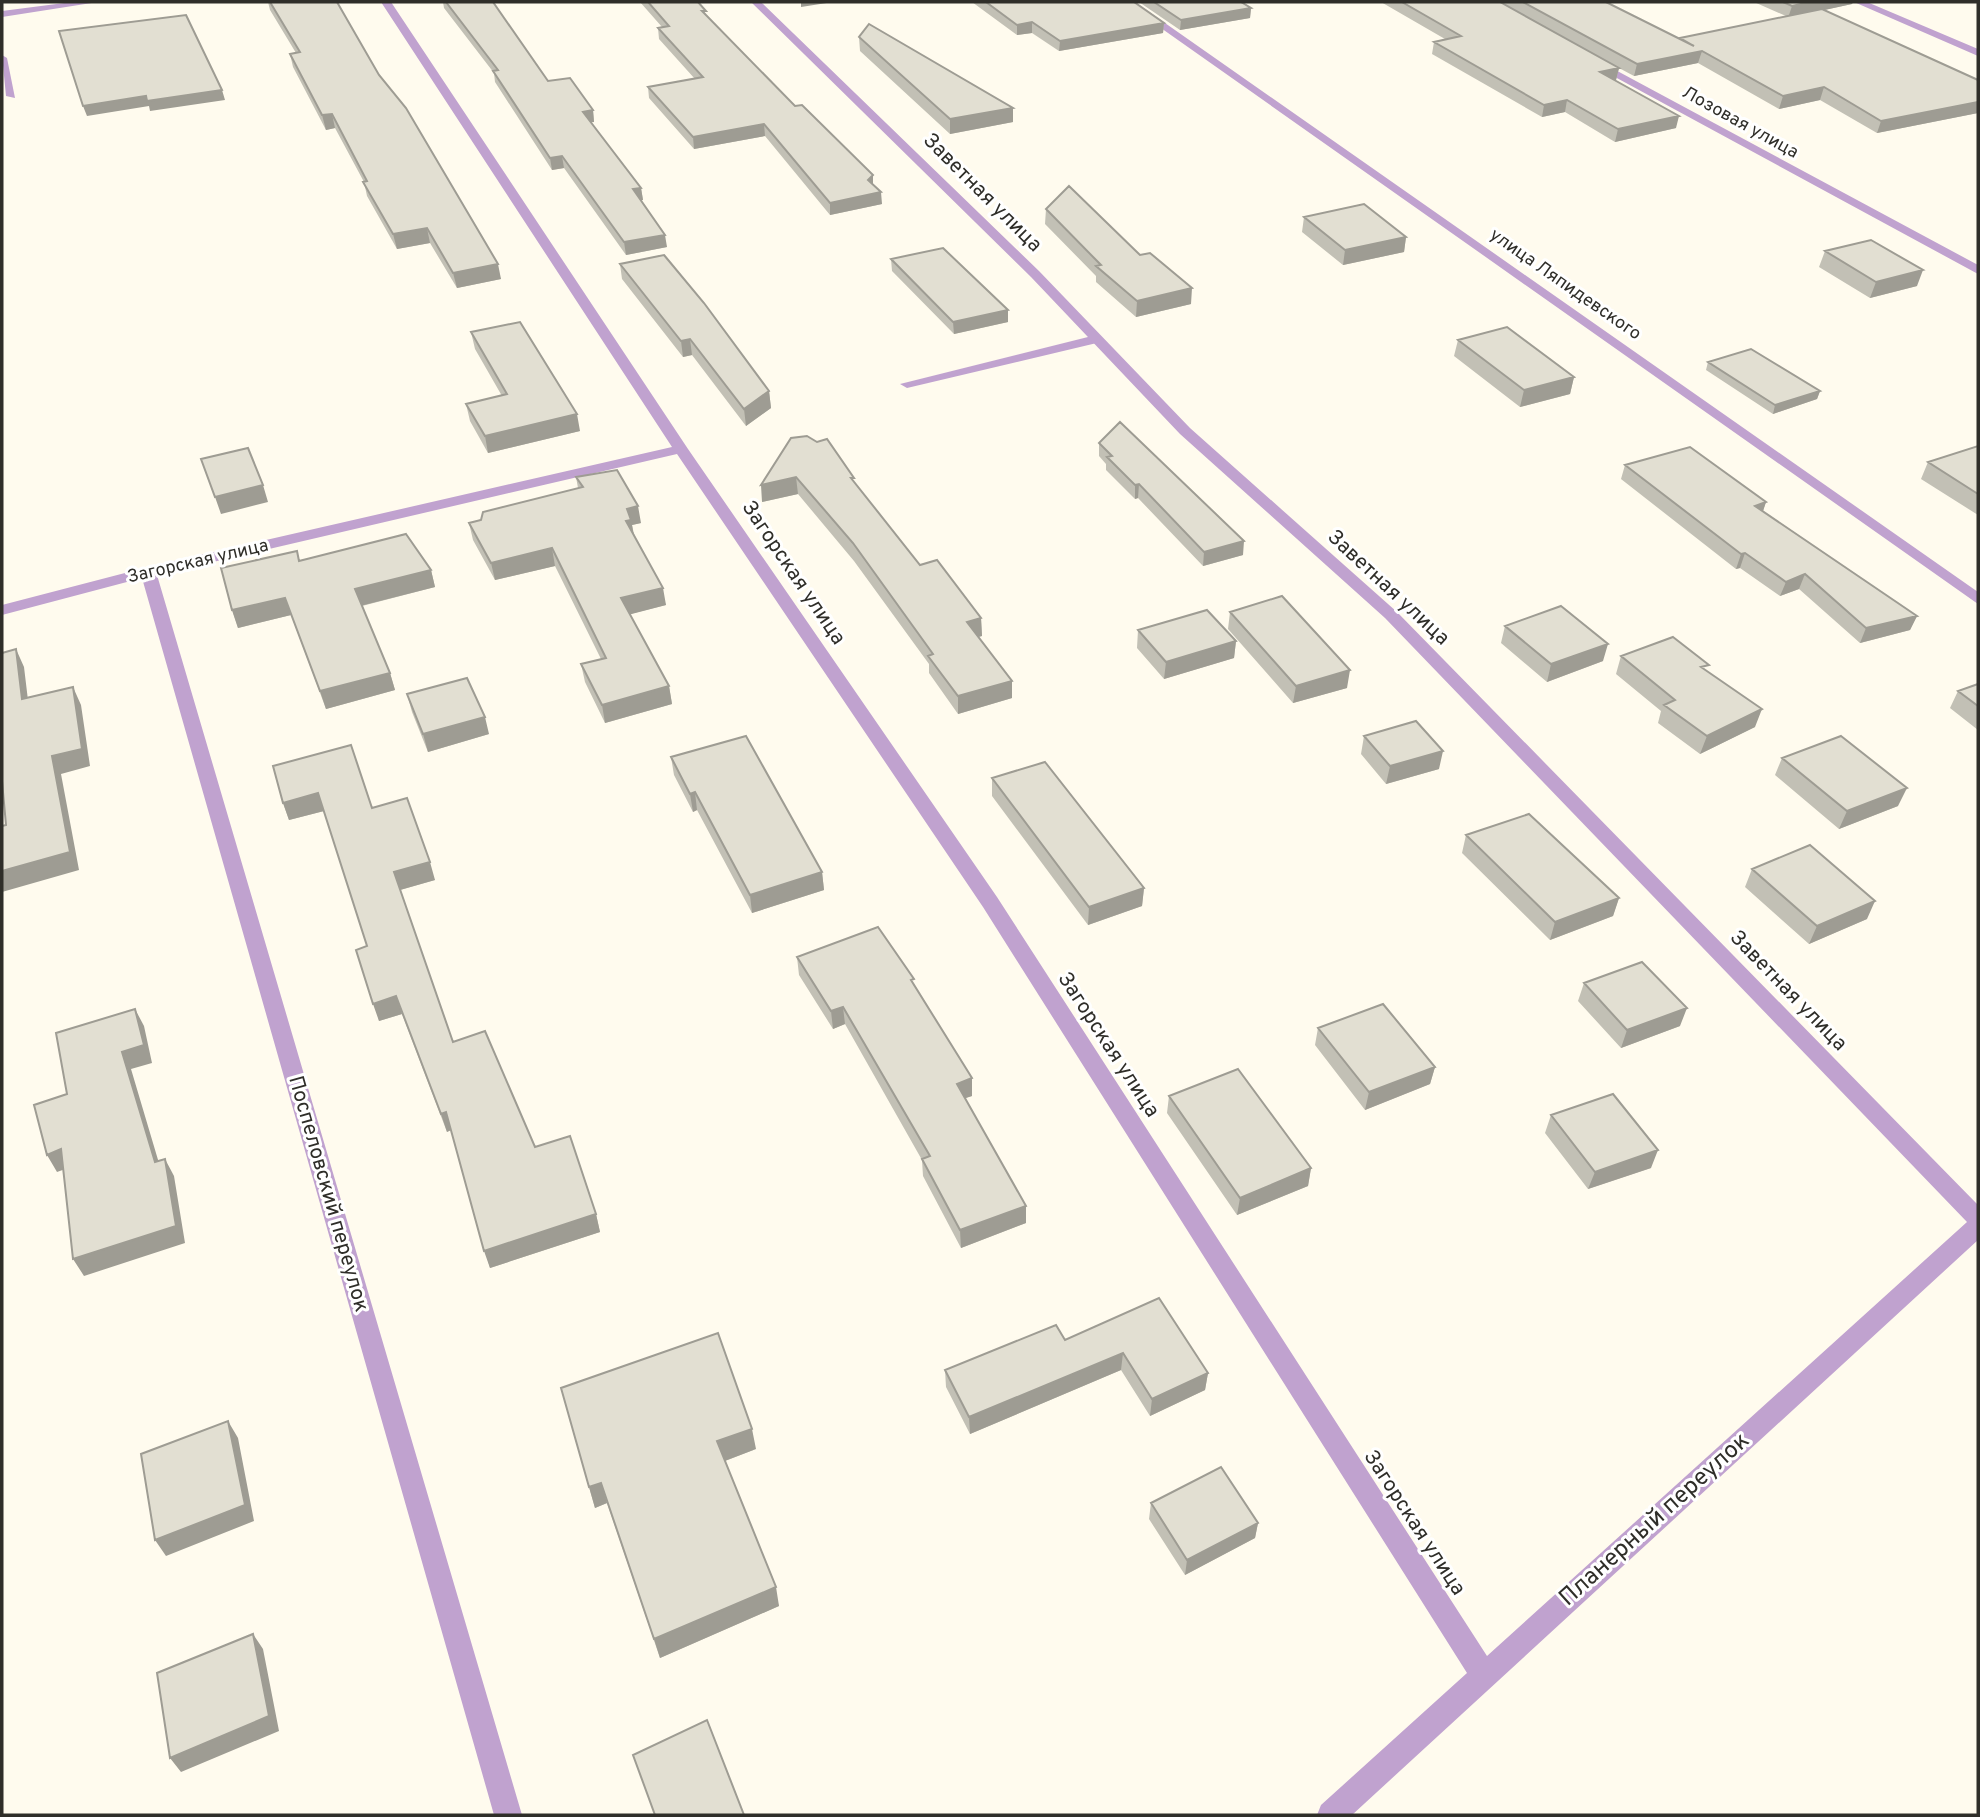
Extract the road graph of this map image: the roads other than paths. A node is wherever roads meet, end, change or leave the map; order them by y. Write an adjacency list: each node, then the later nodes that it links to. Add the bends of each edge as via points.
1 (93, 2): 6 (street)
2 (386, 2): 14 (street, Загорская улица)
3 (756, 2): 12 (street, Заветная улица)
4 (1129, 2): 16 (street, улица Ляпидевского)
5 (1859, 2): 8 (street)
6 (2, 14)
7 (1578, 52): 11 (street, Лозовая улица)
8 (1978, 53)
9 (2, 58): 10 (street)
10 (10, 96)
11 (1978, 270)
12 (1096, 339): 13 (street); 18 (street, Заветная улица, via 1185,431 1391,615)
13 (907, 384)
14 (681, 449): 15 (street, Загорская улица); 20 (street, Загорская улица, via 990,902)
15 (148, 572): 17 (street, Загорская улица); 21 (street, Поспеловский переулок)
16 (1978, 599)
17 (2, 610)
18 (1978, 1219)
19 (1978, 1226): 20 (street, Планерный переулок)
20 (1484, 1676): 22 (street, Планерный переулок)
21 (508, 1815)
22 (1331, 1815)

